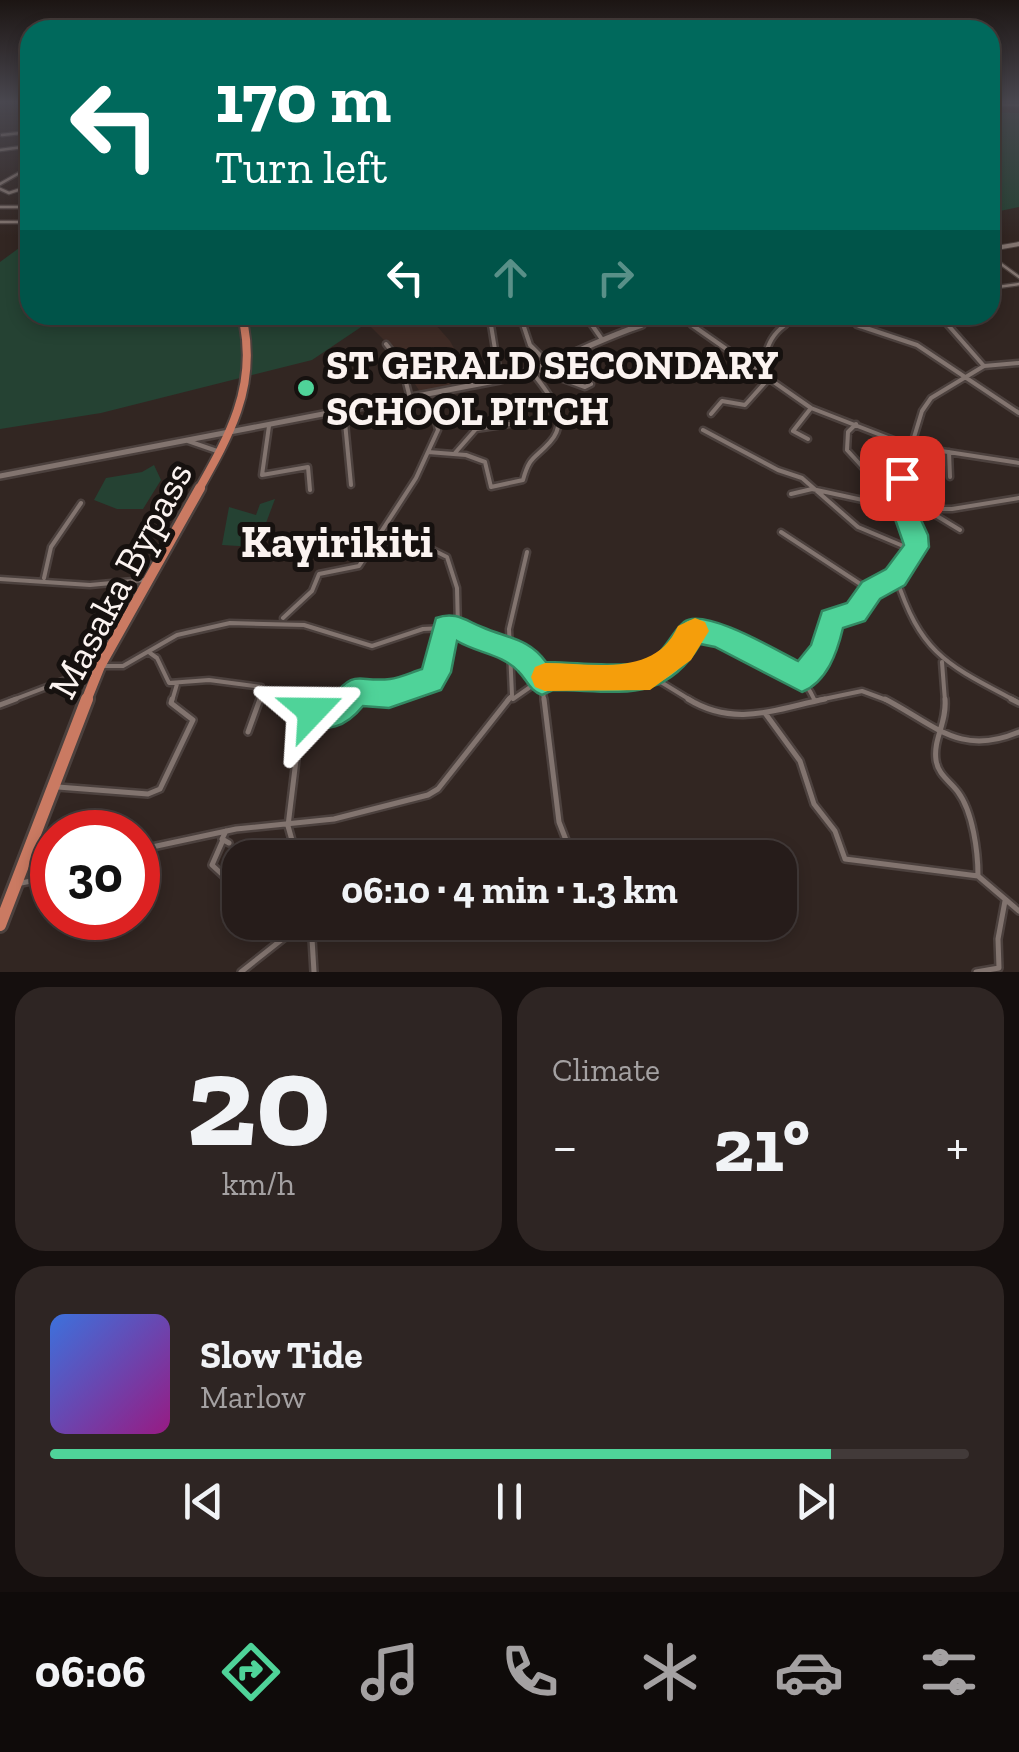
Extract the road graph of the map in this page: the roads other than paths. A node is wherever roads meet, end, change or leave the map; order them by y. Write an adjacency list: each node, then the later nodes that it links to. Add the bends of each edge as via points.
1 (0, 222): 2 (street)
2 (20, 222)
3 (244, 325): 32 (highway, Masaka Bypass, via 248,372)
4 (491, 325): 21 (street)
5 (592, 325): 12 (street)
6 (642, 325): 12 (main road)
7 (689, 325): 17 (street)
8 (782, 325): 17 (street, via 761,348 763,362)
9 (857, 325): 20 (street, via 910,342)
10 (949, 325): 16 (street)
11 (524, 327): 15 (street, via 530,345)
12 (601, 338): 15 (main road)
13 (386, 344): 24 (street, via 401,363)
14 (1019, 364): 16 (street)
15 (550, 365): 18 (main road)
16 (984, 366): 20 (street)
17 (756, 368): 19 (street)
18 (536, 371): 21 (main road); 22 (street); 40 (street, via 560,422 552,441 529,458 523,480 490,487 486,464)
19 (770, 377): 25 (street); 28 (street, via 745,405 722,401)
20 (966, 379): 27 (street); 36 (street, via 924,404)
21 (500, 380): 23 (main road)
22 (591, 384)
23 (418, 398): 24 (main road); 37 (street, via 436,418)
24 (410, 400): 26 (main road)
25 (811, 408): 30 (street); 34 (street, via 793,431)
26 (344, 412): 31 (main road); 44 (street)
27 (1019, 413)
28 (711, 414)
29 (509, 424): 40 (street, via 476,428)
30 (856, 424): 36 (street); 47 (street, via 848,432 848,452)
31 (269, 426): 32 (main road); 45 (street, via 262,475 308,467)
32 (233, 430): 35 (main road); 39 (highway, Masaka Bypass)
33 (704, 430): 46 (street)
34 (808, 440)
35 (187, 441): 39 (street); 42 (main road)
36 (914, 447): 38 (street); 47 (street)
37 (428, 452): 40 (street); 55 (street)
38 (949, 452): 41 (street); 43 (street)
39 (221, 453): 61 (highway, Masaka Bypass)
40 (456, 453)
41 (1019, 463)
42 (0, 476)
43 (950, 476)
44 (351, 485)
45 (310, 490)
46 (815, 490): 48 (street); 51 (street); 56 (street, via 858,528)
47 (898, 490): 51 (street)
48 (791, 494)
49 (1019, 498): 52 (street)
50 (81, 503): 60 (street, via 51,547)
51 (904, 510): 52 (street); 56 (street, via 916,535)
52 (927, 510): 53 (street)
53 (960, 530)
54 (780, 532): 62 (street)
55 (374, 542): 63 (street, via 359,566 319,574 312,591); 65 (street, via 415,541 447,556 457,588)
56 (915, 551): 58 (street)
57 (527, 552): 66 (street)
58 (896, 577): 62 (street); 68 (street, via 907,612)
59 (0, 579): 60 (street)
60 (44, 579): 61 (street, via 102,588)
61 (149, 580): 69 (highway, Masaka Bypass)
62 (871, 590): 71 (street, via 852,615 832,620 824,651)
63 (282, 620): 64 (street, via 362,644); 67 (street, via 178,635)
64 (446, 627): 65 (street); 83 (street, via 431,680 389,694 356,690 338,713 307,714)
65 (458, 628): 66 (street)
66 (507, 646): 72 (street); 75 (street)
67 (150, 654): 69 (street, via 116,670); 73 (street, via 166,680)
68 (942, 661): 76 (street); 81 (street, via 948,713)
69 (100, 666): 77 (street); 82 (highway, Masaka Bypass)
70 (650, 676): 71 (street, via 682,650 694,630); 72 (street); 78 (street, via 718,714)
71 (802, 678): 74 (street)
72 (542, 681): 75 (street); 87 (street)
73 (178, 684): 79 (street, via 209,680 261,687); 82 (street, via 171,703 193,720 160,789 152,794)
74 (814, 699): 78 (street); 81 (street, via 871,693)
75 (509, 702): 83 (street, via 428,794)
76 (1019, 703)
77 (0, 704)
78 (765, 713): 91 (street, via 800,761 814,804 845,858)
79 (248, 732)
80 (1019, 732): 81 (street, via 986,743)
81 (942, 735): 91 (street, via 936,763 960,794)
82 (53, 787): 93 (highway, Masaka Bypass)
83 (288, 826): 84 (street); 86 (street)
84 (226, 830): 85 (street); 88 (street)
85 (226, 840)
86 (292, 840)
87 (563, 840)
88 (160, 845)
89 (222, 849): 90 (street, via 212,865)
90 (222, 874)
91 (978, 876): 94 (street)
92 (30, 881): 93 (street)
93 (16, 884): 96 (highway, Masaka Bypass)
94 (1005, 901): 95 (street); 101 (street, via 999,968)
95 (1019, 911)
96 (0, 925)
97 (283, 940): 99 (street)
98 (310, 940): 100 (street)
99 (241, 972)
100 (314, 972)
101 (976, 972)

